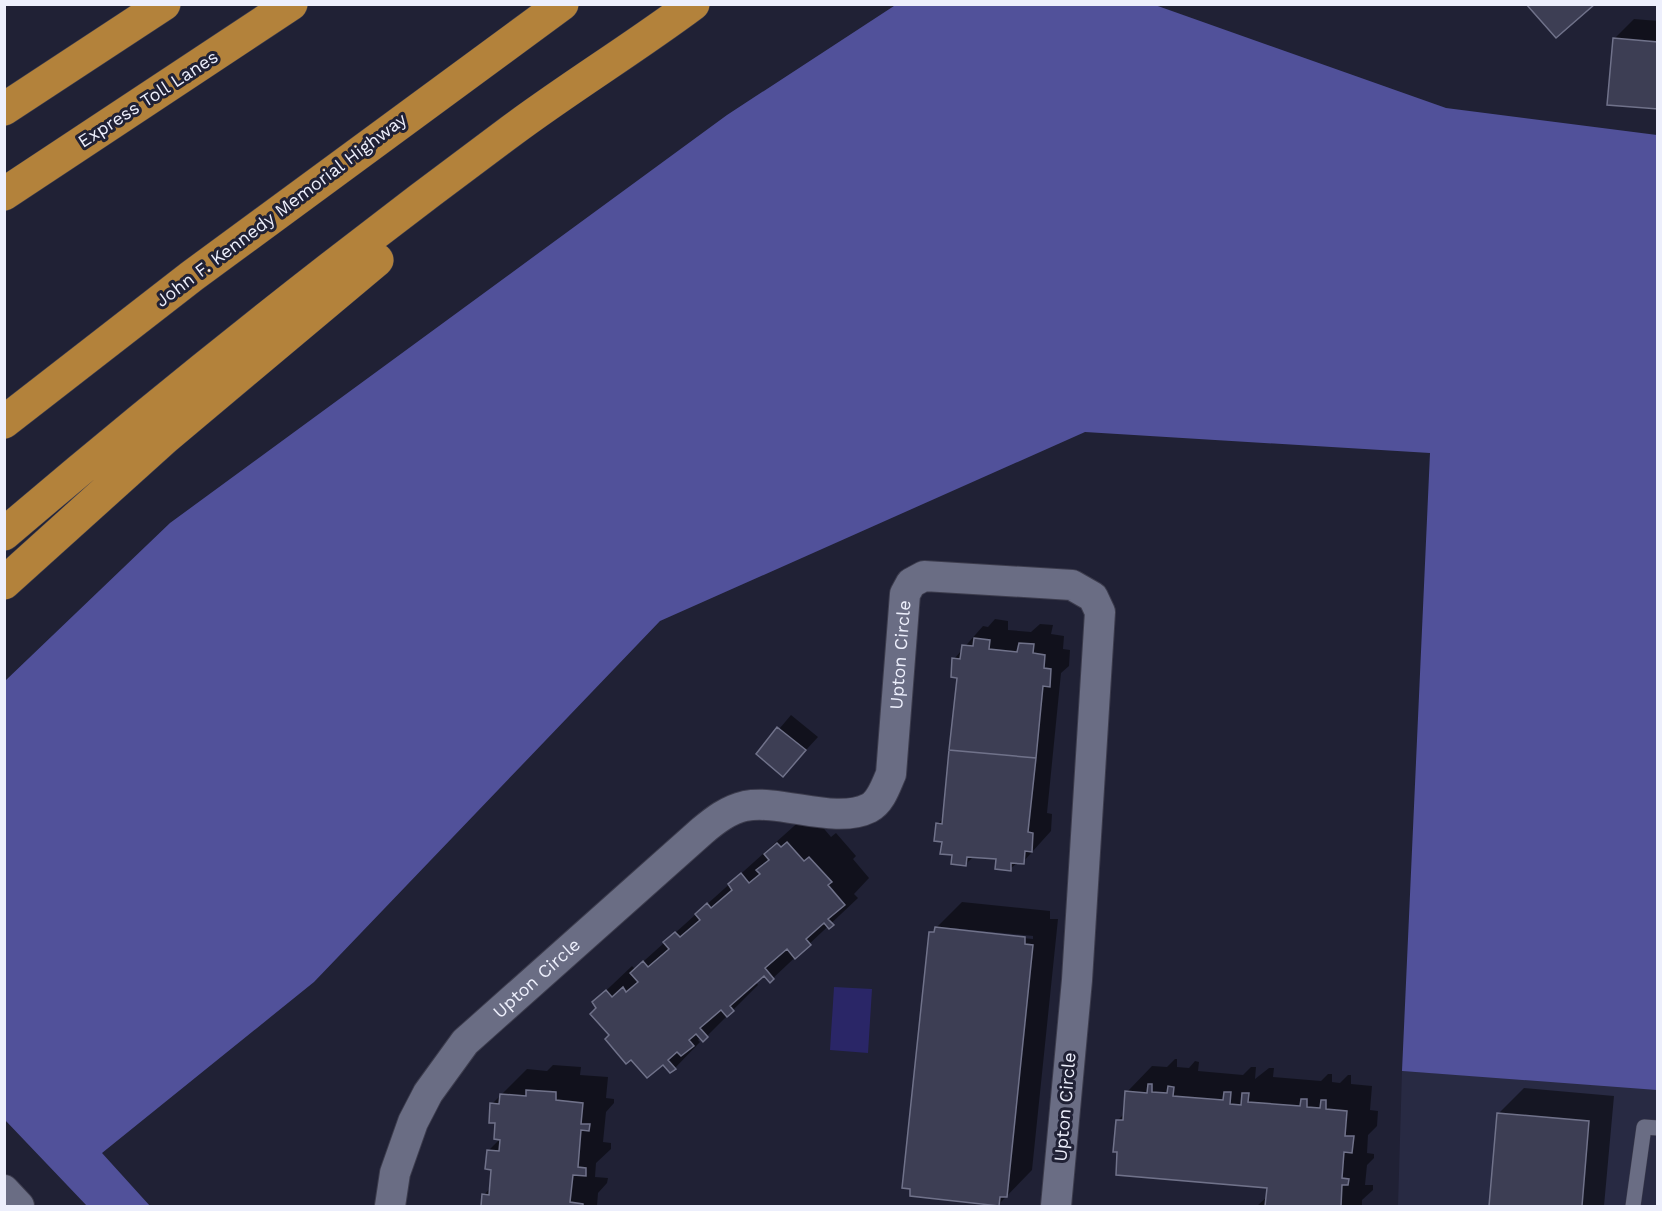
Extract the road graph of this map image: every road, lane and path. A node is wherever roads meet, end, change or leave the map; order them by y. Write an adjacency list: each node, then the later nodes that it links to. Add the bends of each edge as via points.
1 (164, 4): 6 (highway)
2 (291, 4): 7 (highway, Express Toll Lanes)
3 (562, 4): 8 (highway, John F. Kennedy Memorial Highway, via 201,269)
4 (693, 4): 5 (highway)
5 (626, 54): 9 (highway, via 514,129 380,230); 10 (highway, via 251,364)
6 (4, 109)
7 (4, 194)
8 (4, 422)
9 (4, 534)
10 (4, 583)
11 (1658, 1128): 16 (lane, via 1644,1127)
12 (4, 1190): 13 (street)
13 (19, 1206)
14 (390, 1206): 15 (street, Upton Circle, via 395,1173 413,1122 428,1093 465,1042 723,814 745,806 846,814 870,808 883,794 891,774 905,594 912,583 924,576 1072,585 1093,597 1100,612 1078,969)
15 (1056, 1206)
16 (1633, 1206)

